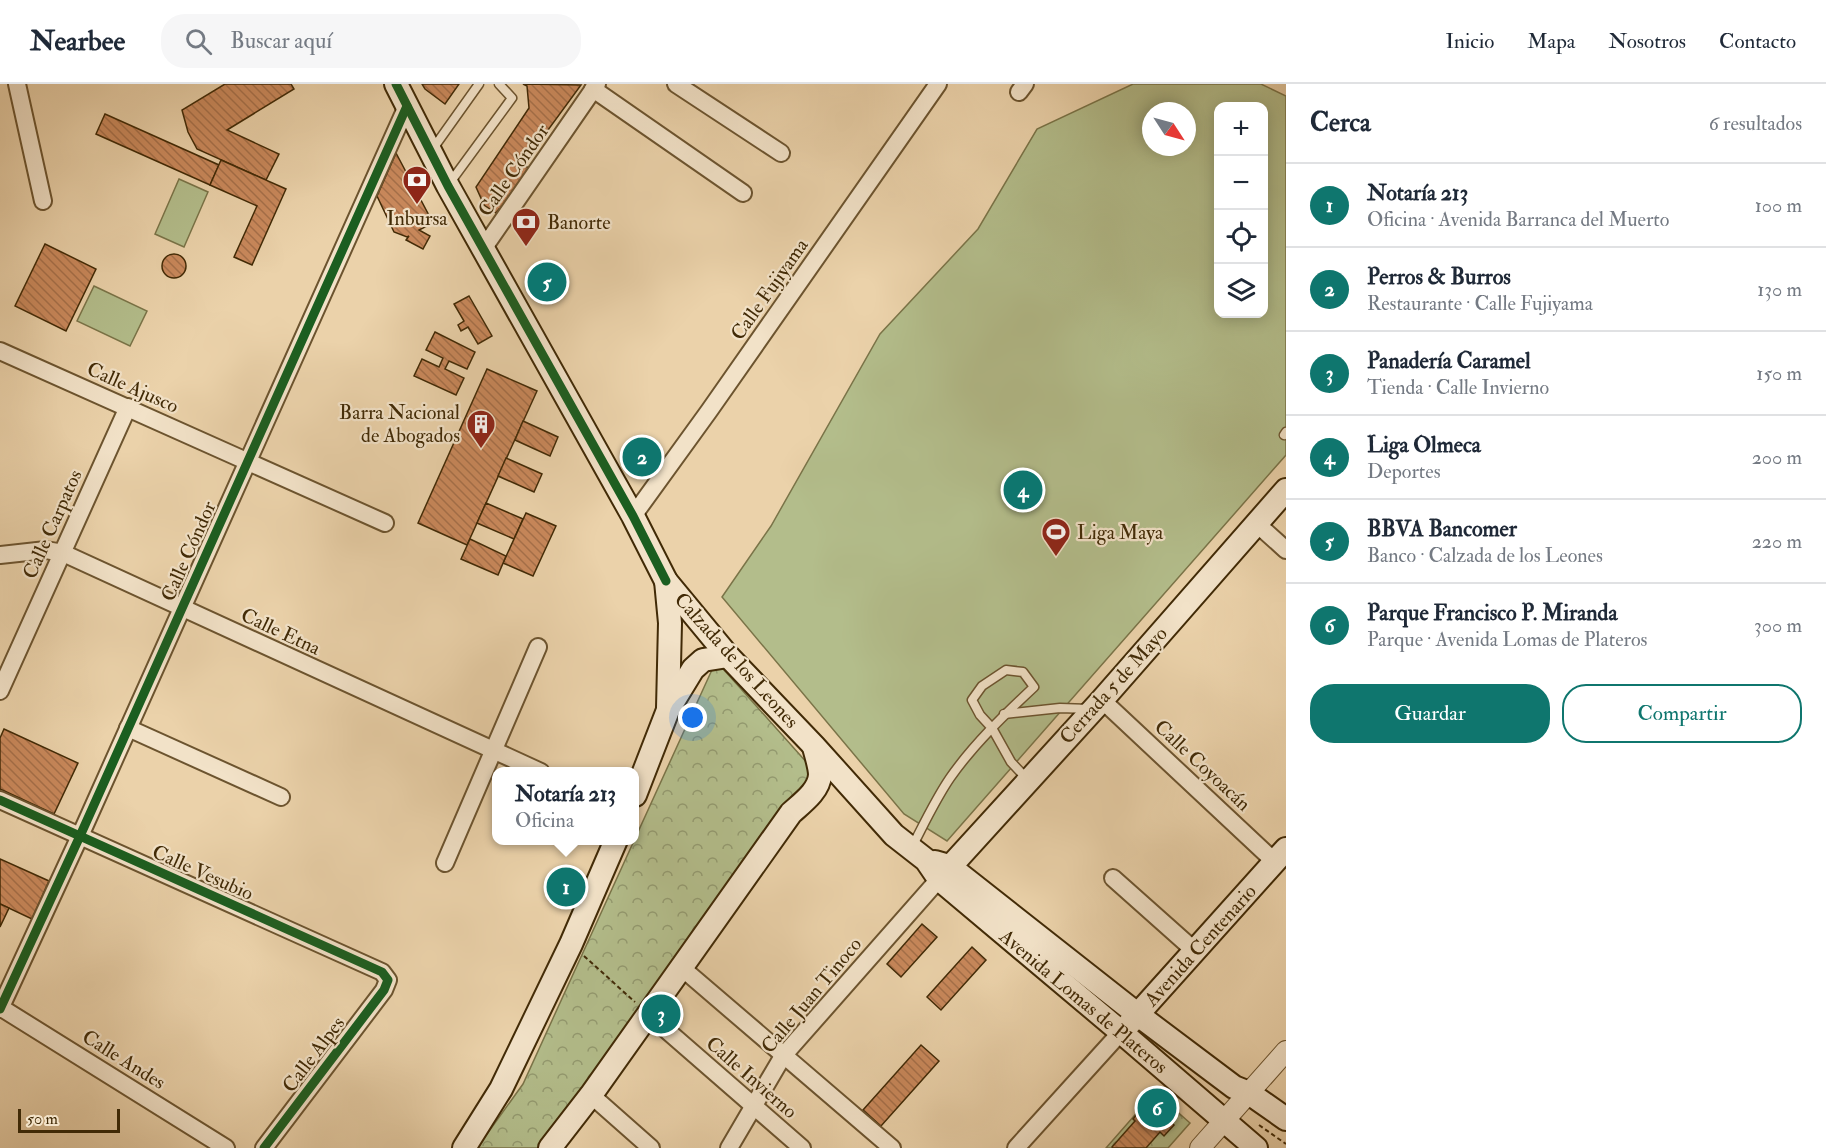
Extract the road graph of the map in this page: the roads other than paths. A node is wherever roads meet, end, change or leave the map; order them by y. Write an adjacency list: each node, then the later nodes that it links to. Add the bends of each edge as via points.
1 (17, 84): 12 (street)
2 (478, 84): 8 (lane)
3 (499, 84): 10 (lane, via 512,98)
4 (676, 84): 9 (street)
5 (938, 84): 18 (street, Calle Fujiyama)
6 (595, 87): 11 (street); 13 (street, Calle Cóndor)
7 (403, 92): 8 (main road, Calzada de los Leones); 16 (street, Calle Cóndor)
8 (431, 152): 10 (main road, Calzada de los Leones)
9 (781, 153)
10 (448, 186): 13 (main road, Calzada de los Leones)
11 (743, 193)
12 (43, 201)
13 (483, 249): 18 (main road, Calzada de los Leones)
14 (0, 351): 15 (street, Calle Ajusco)
15 (128, 407): 16 (street, Calle Ajusco); 22 (street, Calle Carpatos)
16 (247, 462): 19 (street, Calle Ajusco); 25 (street, Calle Cóndor)
17 (1286, 490): 20 (main road, Cerrada 5 de Mayo)
18 (633, 516): 24 (main road, Calzada de los Leones)
19 (385, 523)
20 (1256, 523): 21 (street); 29 (main road, Cerrada 5 de Mayo)
21 (1286, 550)
22 (63, 553): 23 (street, Calle Etna, via 46,550); 25 (street, Calle Etna); 28 (street, Calle Carpatos)
23 (0, 555)
24 (666, 581): 27 (main road, Calzada de los Leones); 30 (main road, via 670,623)
25 (182, 608): 32 (street, Calle Cóndor); 35 (street, Calle Etna)
26 (538, 647): 35 (street)
27 (728, 656): 30 (main road, via 703,660 693,669); 34 (main road, Calzada de los Leones)
28 (0, 691)
29 (1098, 704): 31 (lane); 37 (main road, Cerrada 5 de Mayo); 46 (street, Calle Coyoacán)
30 (668, 710): 38 (main road)
31 (1004, 714): 33 (lane); 33 (lane, via 1034,687 1023,672 1006,669 982,686 972,700)
32 (128, 728): 41 (street); 43 (street, Calle Cóndor)
33 (992, 728): 37 (lane, via 1011,762); 45 (lane, via 950,778 928,816)
34 (814, 746): 39 (main road, via 820,775); 40 (main road, Calzada de los Leones)
35 (494, 751): 36 (street, Calle Etna); 47 (street)
36 (532, 767)
37 (1028, 780): 48 (main road, Cerrada 5 de Mayo)
38 (639, 785)
39 (811, 795): 40 (main road); 51 (main road, via 791,813)
40 (858, 796): 45 (main road, Calzada de los Leones, via 894,835)
41 (281, 797)
42 (0, 800): 43 (street, Calle Vesubio)
43 (80, 836): 52 (street, Calle Vesubio, via 382,972); 53 (street, Calle Cóndor)
44 (613, 845): 66 (main road, via 571,944 501,1089)
45 (919, 855): 48 (main road, Calzada de los Leones)
46 (1281, 855): 50 (main road, Avenida Centenario)
47 (445, 863)
48 (944, 872): 55 (main road, Avenida Lomas de Plateros); 56 (main road, Avenida Lomas de Plateros); 58 (street, Calle Juan Tinoco)
49 (1113, 878): 50 (street)
50 (1195, 951): 55 (main road, Avenida Centenario)
51 (682, 968): 54 (main road); 58 (street)
52 (388, 980): 65 (street, Calle Alpes)
53 (0, 1008): 64 (street, Calle Andes)
54 (648, 1014): 60 (main road); 61 (street, Calle Invierno)
55 (1137, 1014): 56 (main road, Avenida Centenario); 59 (main road, Avenida Lomas de Plateros, via 1234,1087)
56 (1121, 1032): 63 (main road, Avenida Lomas de Plateros); 72 (street, Avenida Centenario)
57 (1286, 1051): 59 (street)
58 (783, 1056): 61 (street, Calle Juan Tinoco); 71 (street)
59 (1249, 1093): 62 (main road, Avenida Lomas de Plateros); 63 (street)
60 (591, 1095): 67 (main road); 68 (street)
61 (754, 1105): 69 (street, Calle Juan Tinoco); 70 (street, Calle Invierno)
62 (1286, 1119)
63 (1225, 1122): 73 (street); 74 (main road, Avenida Lomas de Plateros)
64 (222, 1147)
65 (264, 1148)
66 (464, 1148)
67 (550, 1148)
68 (651, 1148)
69 (729, 1148)
70 (802, 1148)
71 (892, 1148)
72 (1016, 1148)
73 (1200, 1148)
74 (1256, 1148)

